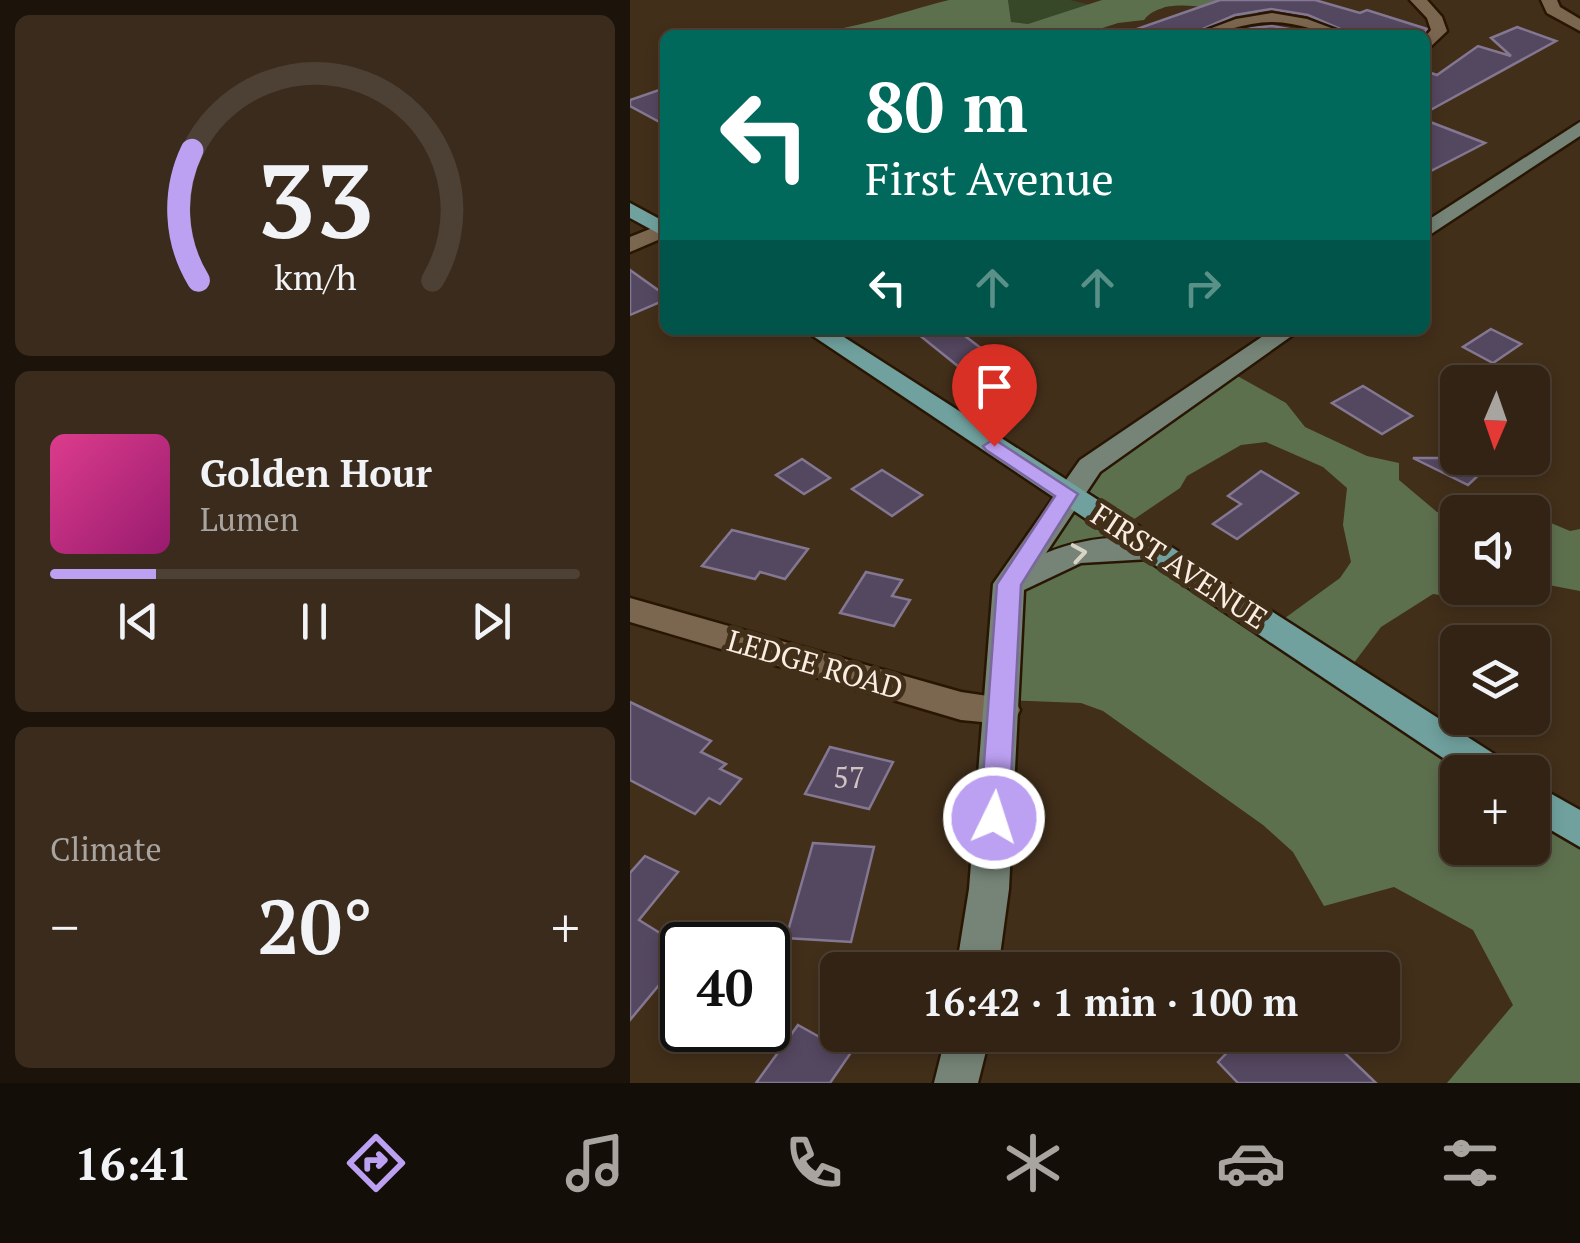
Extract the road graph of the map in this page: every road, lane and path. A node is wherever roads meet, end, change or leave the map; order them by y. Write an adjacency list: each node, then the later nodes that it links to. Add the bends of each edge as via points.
1 (1418, 0): 6 (street, via 1438,31)
2 (1549, 0): 3 (street, via 1553,10)
3 (1580, 26)
4 (1219, 30): 5 (street, via 1266,16)
5 (1327, 30)
6 (1430, 41)
7 (1580, 128): 10 (street)
8 (630, 209): 9 (main road)
9 (660, 228)
10 (1430, 229)
11 (660, 232): 12 (street)
12 (630, 245)
13 (824, 335): 15 (main road, FIRST AVENUE)
14 (1281, 335): 15 (street, via 1110,450)
15 (1068, 494): 16 (main road, FIRST AVENUE); 17 (street)
16 (1156, 551): 17 (street, one-way to 16, via 1062,555 1118,547); 20 (main road, FIRST AVENUE)
17 (1009, 584): 19 (street)
18 (630, 610): 19 (street, LEDGE ROAD, via 961,706)
19 (1003, 710): 23 (street)
20 (1466, 755)
21 (1550, 811): 22 (main road)
22 (1580, 830)
23 (980, 952)
24 (964, 1052): 25 (street)
25 (956, 1083)

